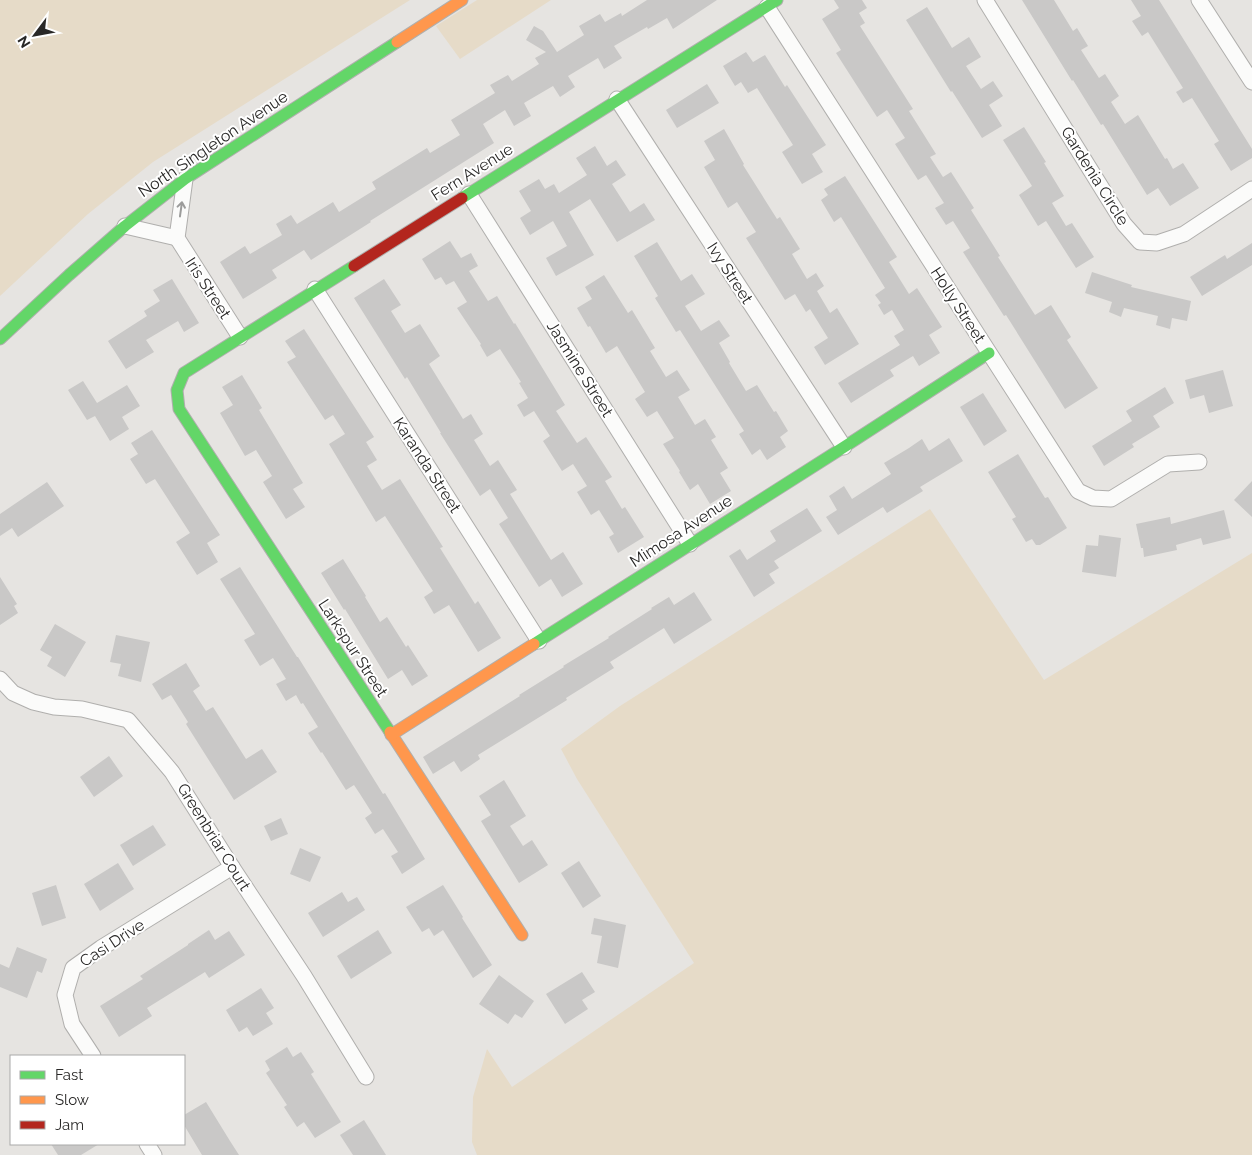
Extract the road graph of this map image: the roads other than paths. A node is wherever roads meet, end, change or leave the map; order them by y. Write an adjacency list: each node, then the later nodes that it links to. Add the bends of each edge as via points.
1 (462, 0): 7 (street, North Singleton Avenue)
2 (984, 0): 8 (street, Gardenia Circle, via 1124,224 1140,242 1158,243 1184,234)
3 (1199, 0): 5 (street)
4 (772, 3): 6 (street, Fern Avenue); 15 (street, Holly Street)
5 (1252, 82)
6 (617, 99): 9 (street, Fern Avenue); 17 (street, Ivy Street)
7 (185, 179): 10 (street, North Singleton Avenue); 11 (street, Iris Street, one-way to 7)
8 (1252, 189)
9 (469, 194): 12 (street, Fern Avenue); 19 (street, Jasmine Street)
10 (125, 226): 11 (street, Iris Street); 14 (street, North Singleton Avenue)
11 (177, 238): 13 (street, Iris Street)
12 (315, 290): 13 (street, Fern Avenue); 20 (street, Karanda Street)
13 (240, 337): 16 (street, Fern Avenue)
14 (0, 339)
15 (989, 353): 17 (street, Mimosa Avenue); 18 (street, Holly Street, via 1078,491 1092,498 1111,499 1168,464)
16 (184, 373): 22 (street, Larkspur Street, via 178,390 178,409)
17 (844, 447): 19 (street, Mimosa Avenue)
18 (1199, 462)
19 (690, 544): 20 (street, Mimosa Avenue)
20 (539, 641): 22 (street, Mimosa Avenue)
21 (0, 679): 23 (street, Greenbriar Court, via 13,693 33,702 128,720 172,772)
22 (391, 735): 24 (street, Larkspur Street)
23 (232, 866): 25 (street, Casi Drive, via 73,968 65,995 72,1024); 26 (street, Greenbriar Court)
24 (522, 935)
25 (92, 1055)
26 (366, 1076)

